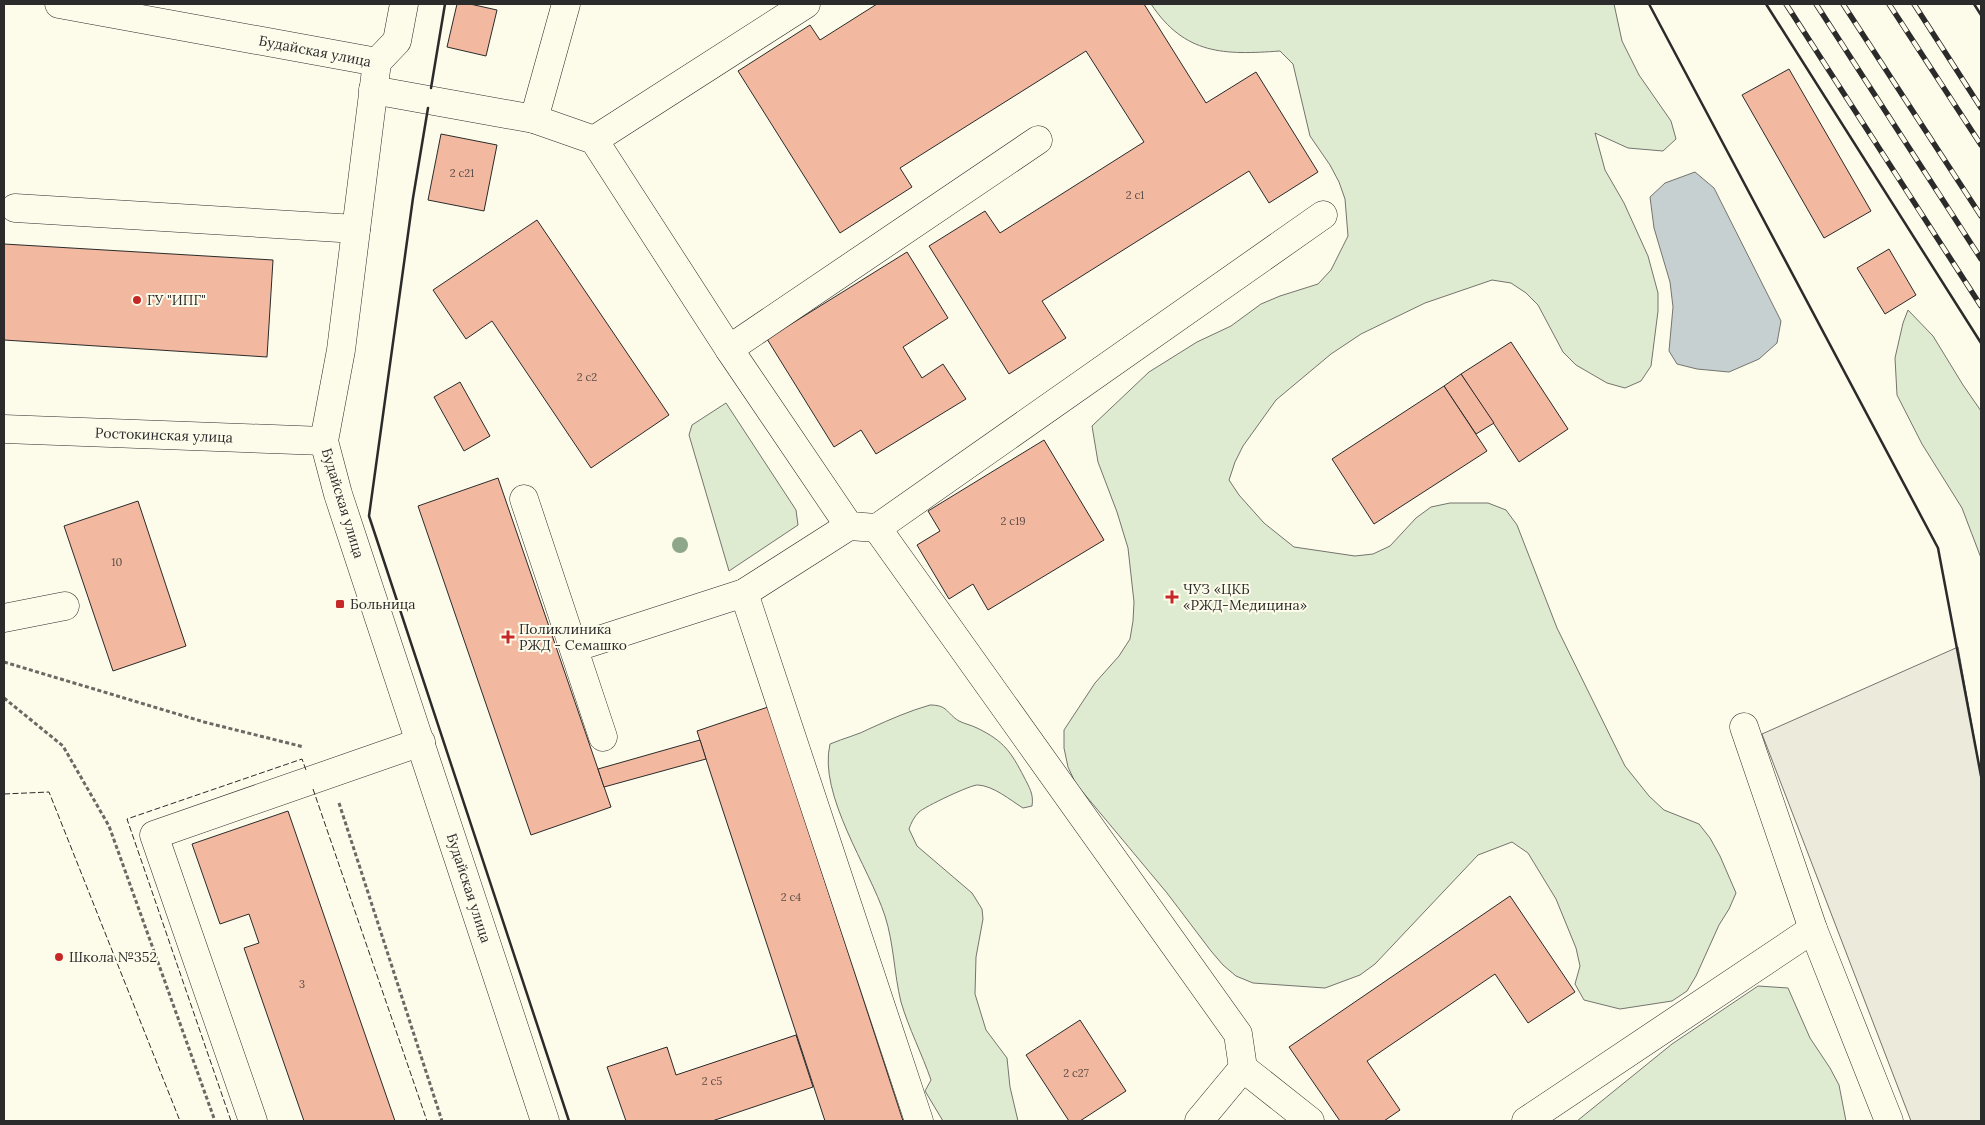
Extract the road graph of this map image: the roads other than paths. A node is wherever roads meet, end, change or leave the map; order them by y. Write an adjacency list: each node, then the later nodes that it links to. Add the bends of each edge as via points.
1 (59, 4): 5 (street, Будайская улица)
2 (404, 4): 6 (street, via 397,41)
3 (566, 4): 8 (street)
4 (806, 4): 9 (street)
5 (171, 14): 6 (street, Будайская улица)
6 (377, 62): 7 (street, Будайская улица)
7 (373, 90): 8 (street); 13 (street, Будайская улица)
8 (534, 119): 9 (street)
9 (594, 140): 14 (street)
10 (1038, 140): 14 (street)
11 (14, 208): 13 (street)
12 (1323, 215): 19 (street)
13 (356, 229): 16 (street, Будайская улица, via 341,350)
14 (729, 349): 18 (street)
15 (4, 429): 16 (street, Ростокинская улица)
16 (324, 441): 26 (street, Будайская улица, via 338,494)
17 (524, 499): 23 (street)
18 (849, 526): 19 (street); 20 (street)
19 (878, 528): 28 (street, via 1238,1034)
20 (744, 593): 23 (street); 31 (street)
21 (65, 606): 22 (street)
22 (4, 618)
23 (574, 648): 25 (street)
24 (1744, 727): 27 (street)
25 (603, 737)
26 (421, 742): 29 (street, via 154,834); 30 (street, Будайская улица)
27 (1813, 929): 34 (street); 35 (street)
28 (1243, 1068): 32 (street); 33 (street)
29 (253, 1121)
30 (545, 1121)
31 (919, 1121)
32 (1199, 1121)
33 (1310, 1121)
34 (1526, 1121)
35 (1888, 1121)

